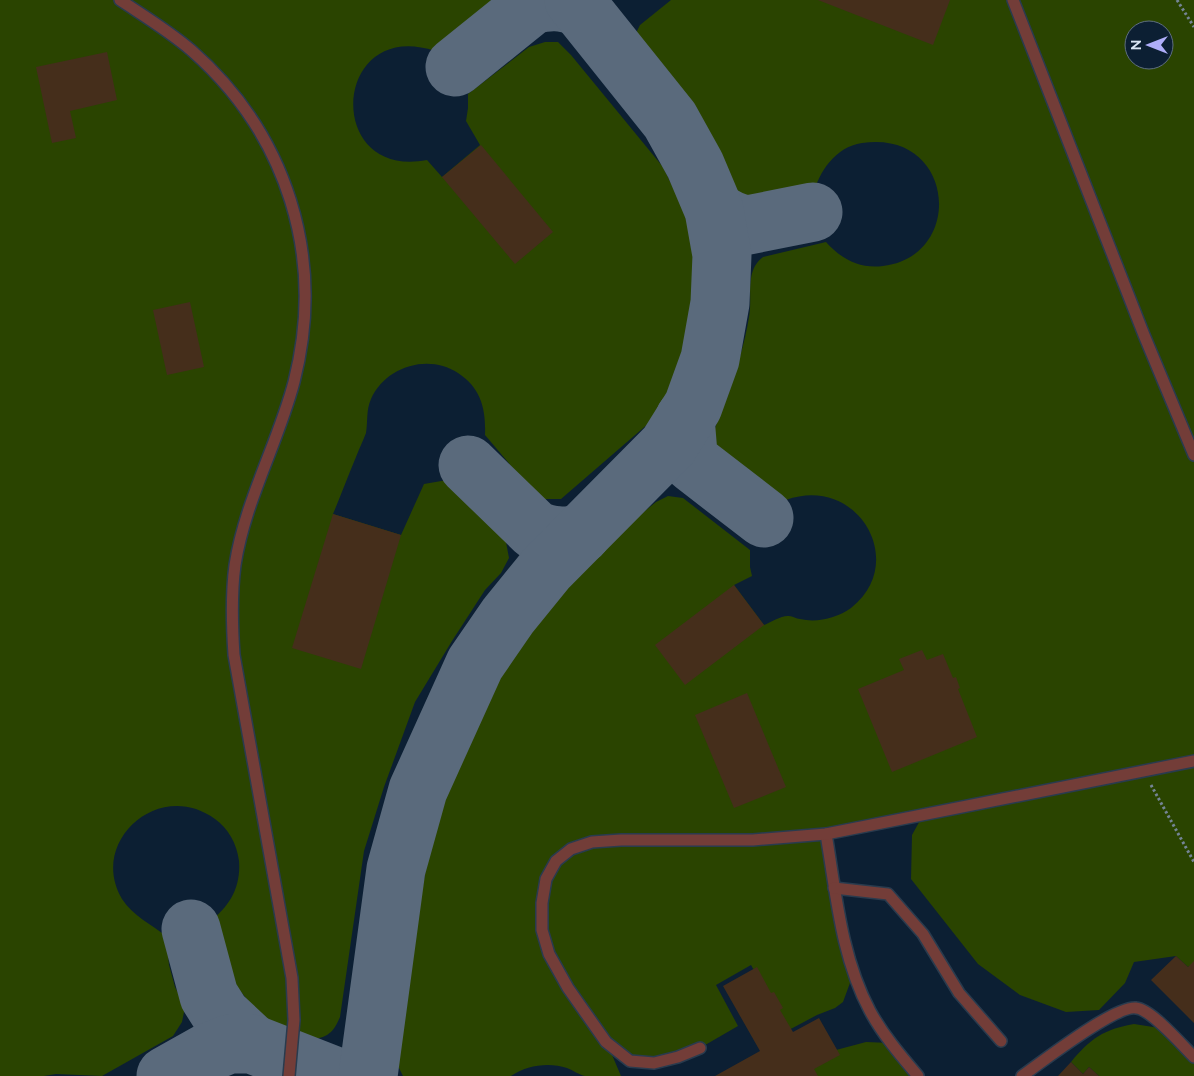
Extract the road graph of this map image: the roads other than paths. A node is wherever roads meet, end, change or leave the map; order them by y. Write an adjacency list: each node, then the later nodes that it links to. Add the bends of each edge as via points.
1 (120, 0): 10 (lane, via 190,50 225,84 254,122 273,156 287,187 299,228 304,269 304,326 294,381 245,524 235,564 232,610 234,655 292,978 294,1020)
2 (1013, 0): 3 (lane)
3 (1194, 455)
4 (1194, 761): 5 (lane)
5 (826, 834): 6 (lane); 8 (lane, via 753,840 592,842 571,849 556,861 546,879 542,930 549,954 568,988 606,1042 630,1061 654,1063)
6 (834, 888): 7 (lane, via 888,894 923,934 959,993); 11 (lane, via 854,972 870,1011 890,1043)
7 (1002, 1041)
8 (700, 1048)
9 (1194, 1057): 12 (lane, via 1152,1016 1130,1008 1123,1009 1071,1041)
10 (289, 1076)
11 (918, 1076)
12 (1022, 1076)

